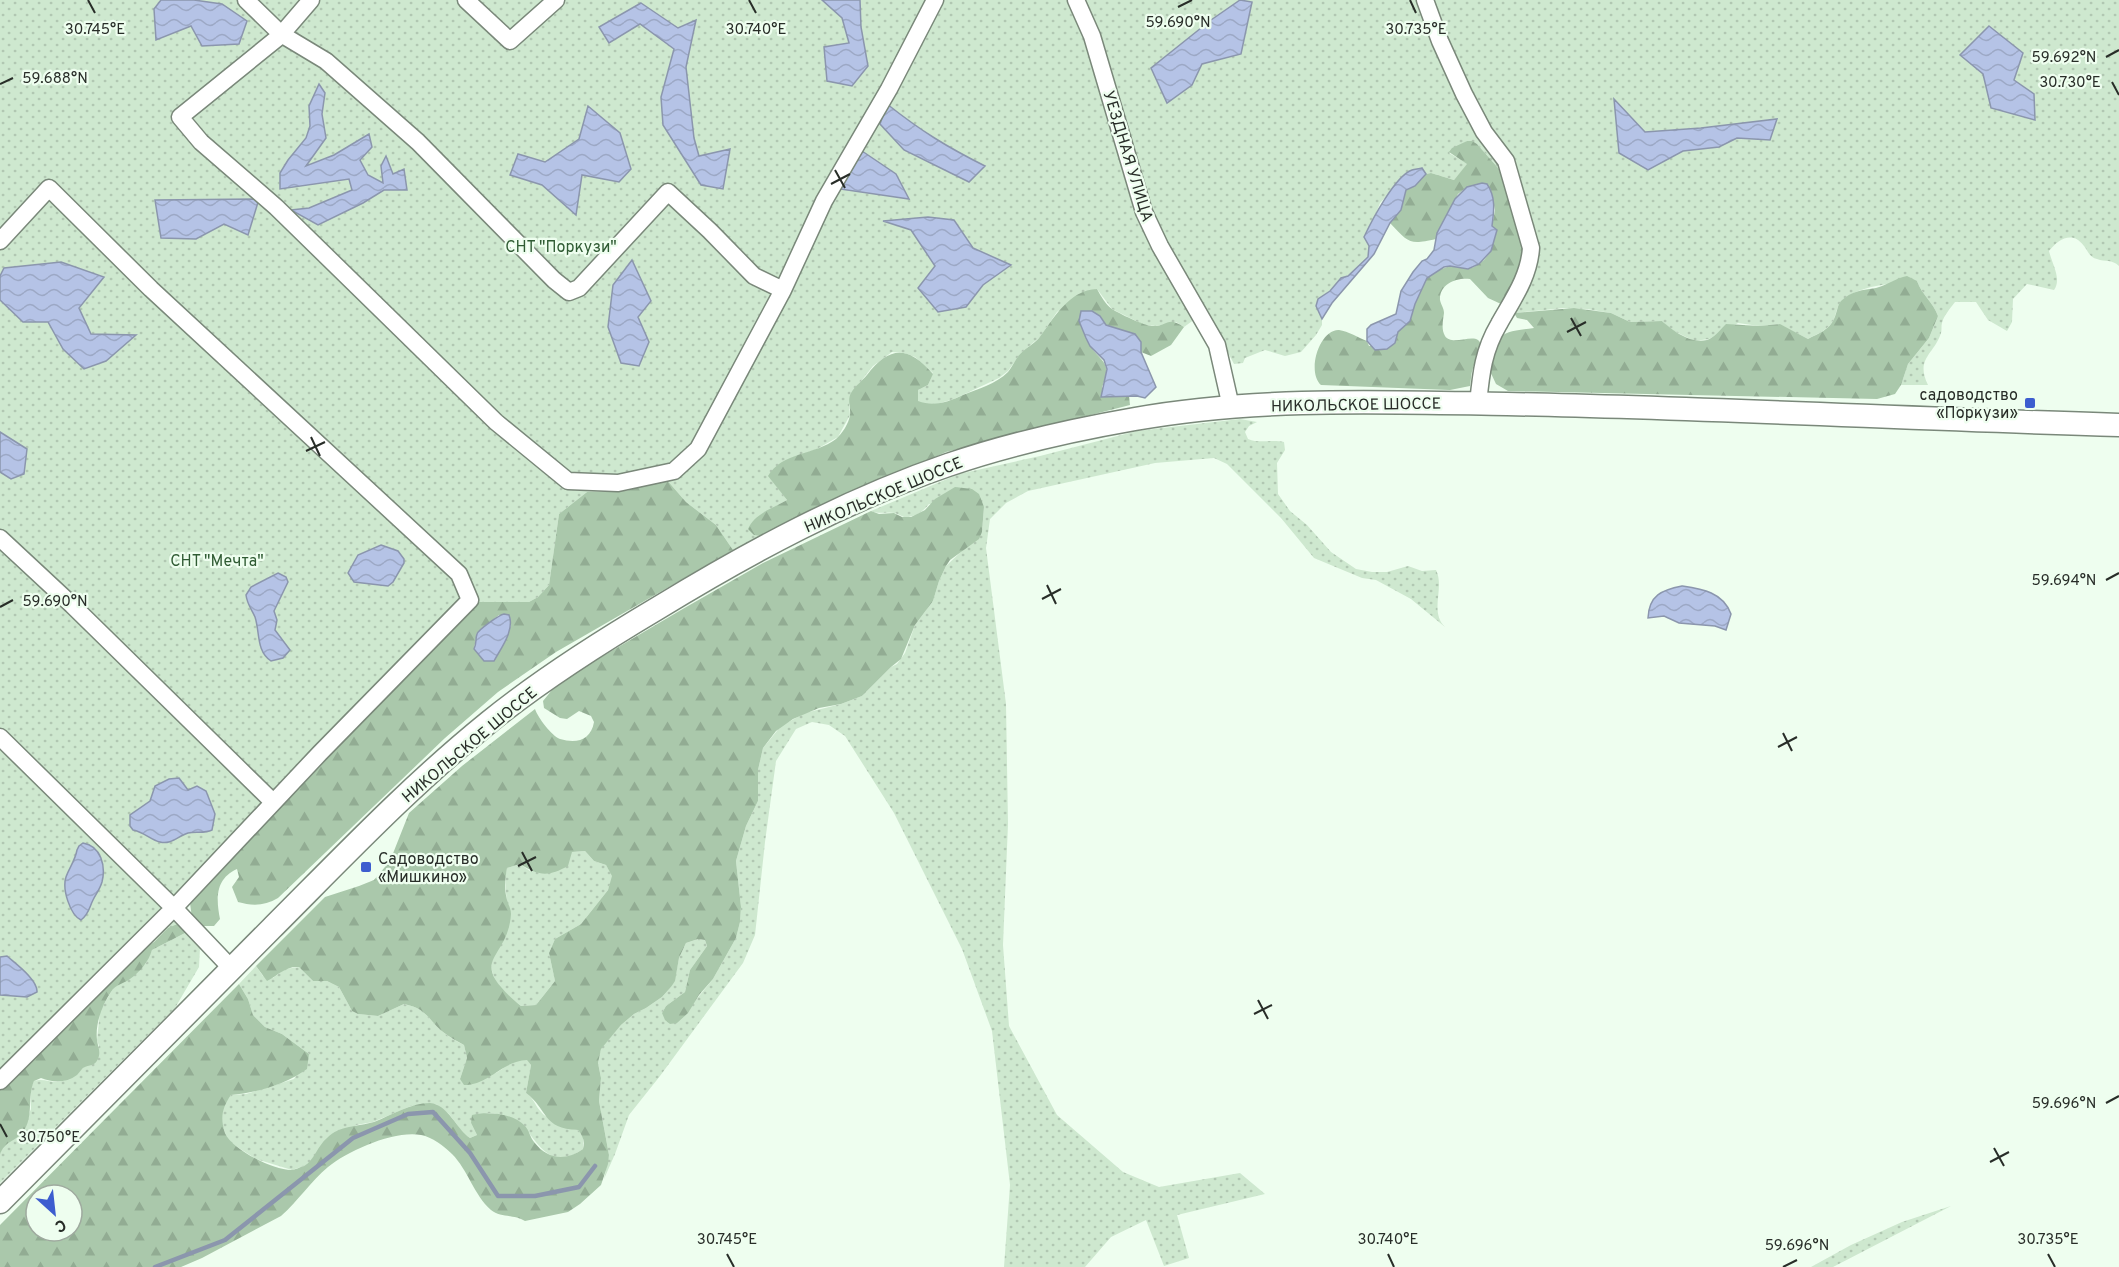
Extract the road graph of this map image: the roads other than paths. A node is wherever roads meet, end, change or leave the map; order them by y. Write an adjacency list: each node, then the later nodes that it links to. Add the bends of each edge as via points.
1 (246, 0): 8 (street)
2 (311, 0): 8 (street)
3 (466, 0): 4 (street, via 510,41)
4 (556, 0)
5 (936, 0): 10 (street, via 890,89 824,201)
6 (1077, 0): 12 (street, УЕЗДНАЯ УЛИЦА, via 1092,36 1144,212 1217,345)
7 (1425, 0): 11 (street, via 1464,94 1484,132 1506,161 1531,248 1526,275 1481,364)
8 (282, 34): 10 (street, via 326,61 417,142 569,292 579,288 668,192 754,276); 10 (street, via 180,117 201,142 276,207 496,422 568,481 618,483 674,471 698,449)
9 (0, 241): 16 (street, via 49,189 151,289 459,574 470,600)
10 (783, 290)
11 (1478, 404): 12 (main road, НИКОЛЬСКОЕ ШОССЕ, via 1386,402); 13 (main road, НИКОЛЬСКОЕ ШОССЕ)
12 (1231, 407): 18 (main road, НИКОЛЬСКОЕ ШОССЕ, via 1139,418 953,463 783,536 697,584 580,654 487,724 341,858)
13 (2119, 425)
14 (0, 538): 16 (street)
15 (0, 737): 17 (street)
16 (273, 801): 17 (street)
17 (174, 908): 18 (street); 19 (street)
18 (232, 969): 20 (main road, НИКОЛЬСКОЕ ШОССЕ)
19 (0, 1081)
20 (0, 1202)

